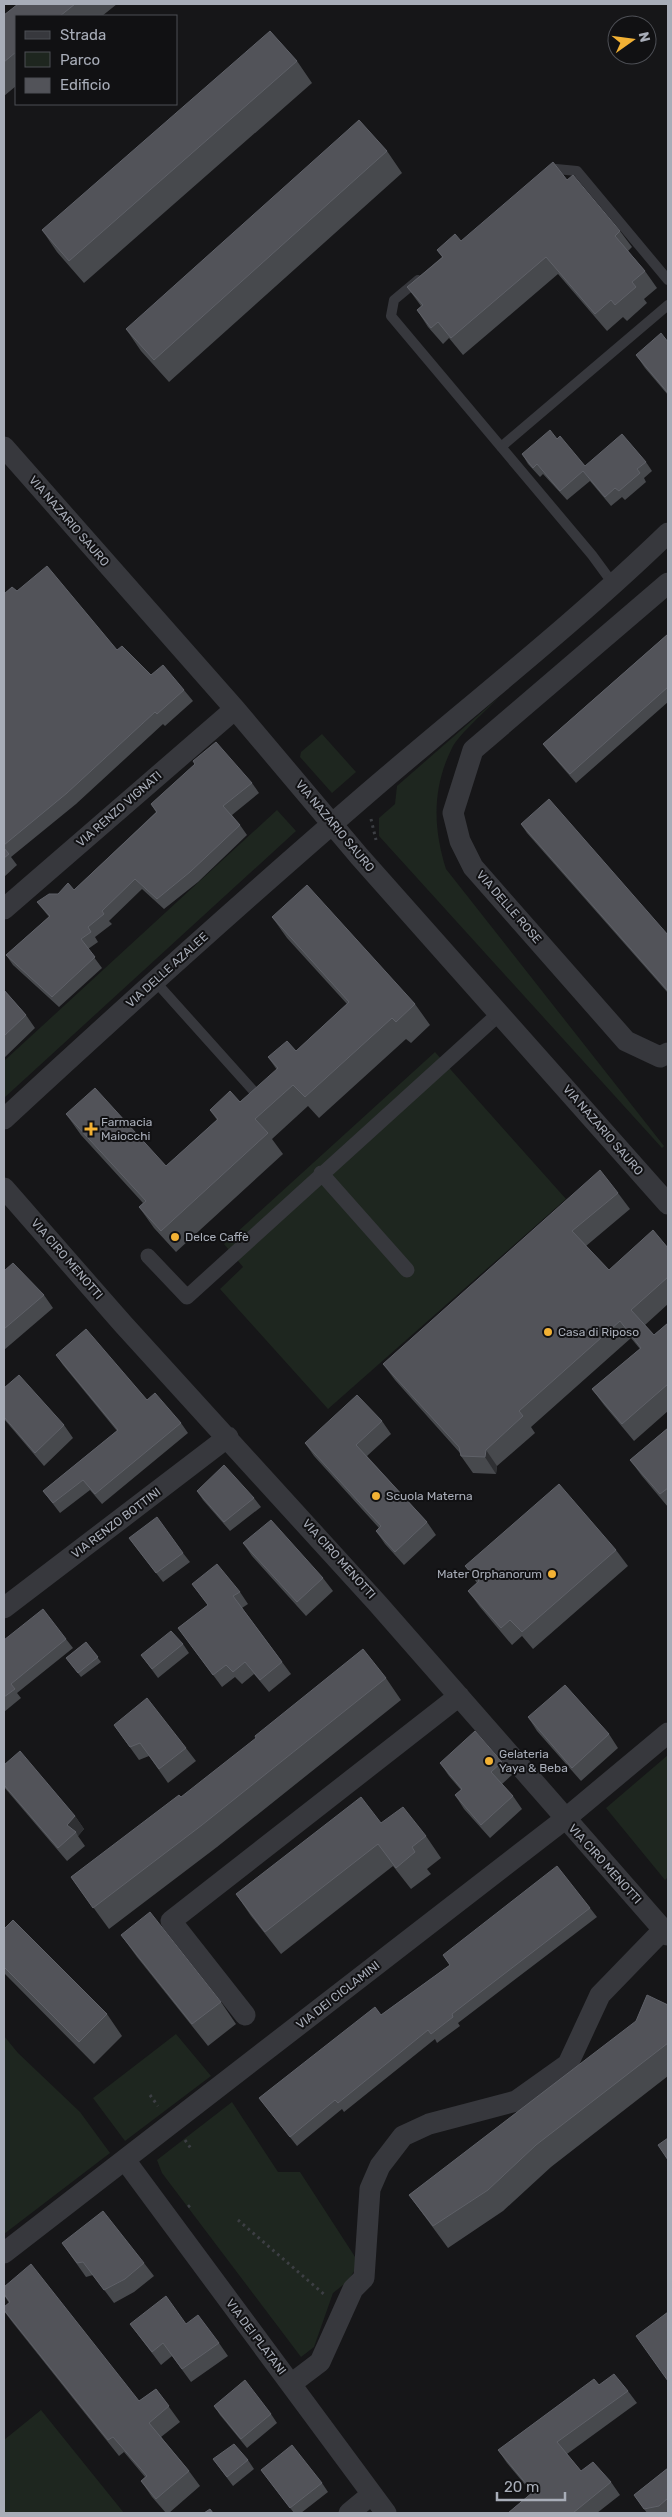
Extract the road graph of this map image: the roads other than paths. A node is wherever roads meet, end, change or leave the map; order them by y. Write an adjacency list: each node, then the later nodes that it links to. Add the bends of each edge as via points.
1 (541, 182): 3 (lane, via 556,169 577,170)
2 (425, 275): 6 (lane, via 394,300 391,316)
3 (668, 280)
4 (668, 305): 6 (lane)
5 (4, 447): 10 (street, VIA NAZARIO SAURO)
6 (501, 447): 9 (lane)
7 (668, 533): 9 (street)
8 (668, 583): 15 (street, VIA DELLE ROSE, via 473,750 453,813 460,841 473,867 626,1041 660,1057)
9 (614, 585): 11 (street)
10 (235, 709): 11 (street, VIA NAZARIO SAURO); 12 (street, VIA RENZO VIGNATI)
11 (333, 824): 13 (street, VIA DELLE AZALEE); 14 (street, VIA NAZARIO SAURO)
12 (4, 909)
13 (154, 980): 16 (lane); 17 (street, VIA DELLE AZALEE)
14 (500, 1014): 18 (street); 20 (street, VIA NAZARIO SAURO)
15 (668, 1053)
16 (258, 1096)
17 (4, 1119)
18 (321, 1173): 21 (street, via 186,1297); 22 (street)
19 (4, 1188): 23 (street, VIA CIRO MENOTTI)
20 (668, 1204)
21 (148, 1256)
22 (407, 1270)
23 (228, 1437): 24 (street, VIA RENZO BOTTINI); 25 (street, VIA CIRO MENOTTI)
24 (4, 1608)
25 (459, 1696): 27 (street, VIA CIRO MENOTTI); 29 (street, via 171,1921)
26 (668, 1733): 27 (street, VIA DEI CICLAMINI)
27 (565, 1819): 28 (street, VIA CIRO MENOTTI); 30 (street, VIA DEI CICLAMINI)
28 (666, 1932): 32 (street, via 600,1995 568,2064 516,2102 429,2124 403,2136 380,2166 370,2189 364,2278 353,2289 320,2362)
29 (246, 2015)
30 (126, 2160): 31 (street, VIA DEI CICLAMINI); 32 (street, VIA DEI PLATANI)
31 (4, 2253)
32 (292, 2384): 33 (street, VIA DEI PLATANI)
33 (372, 2494): 34 (street); 35 (street, VIA DEI PLATANI)
34 (349, 2513)
35 (386, 2513)

